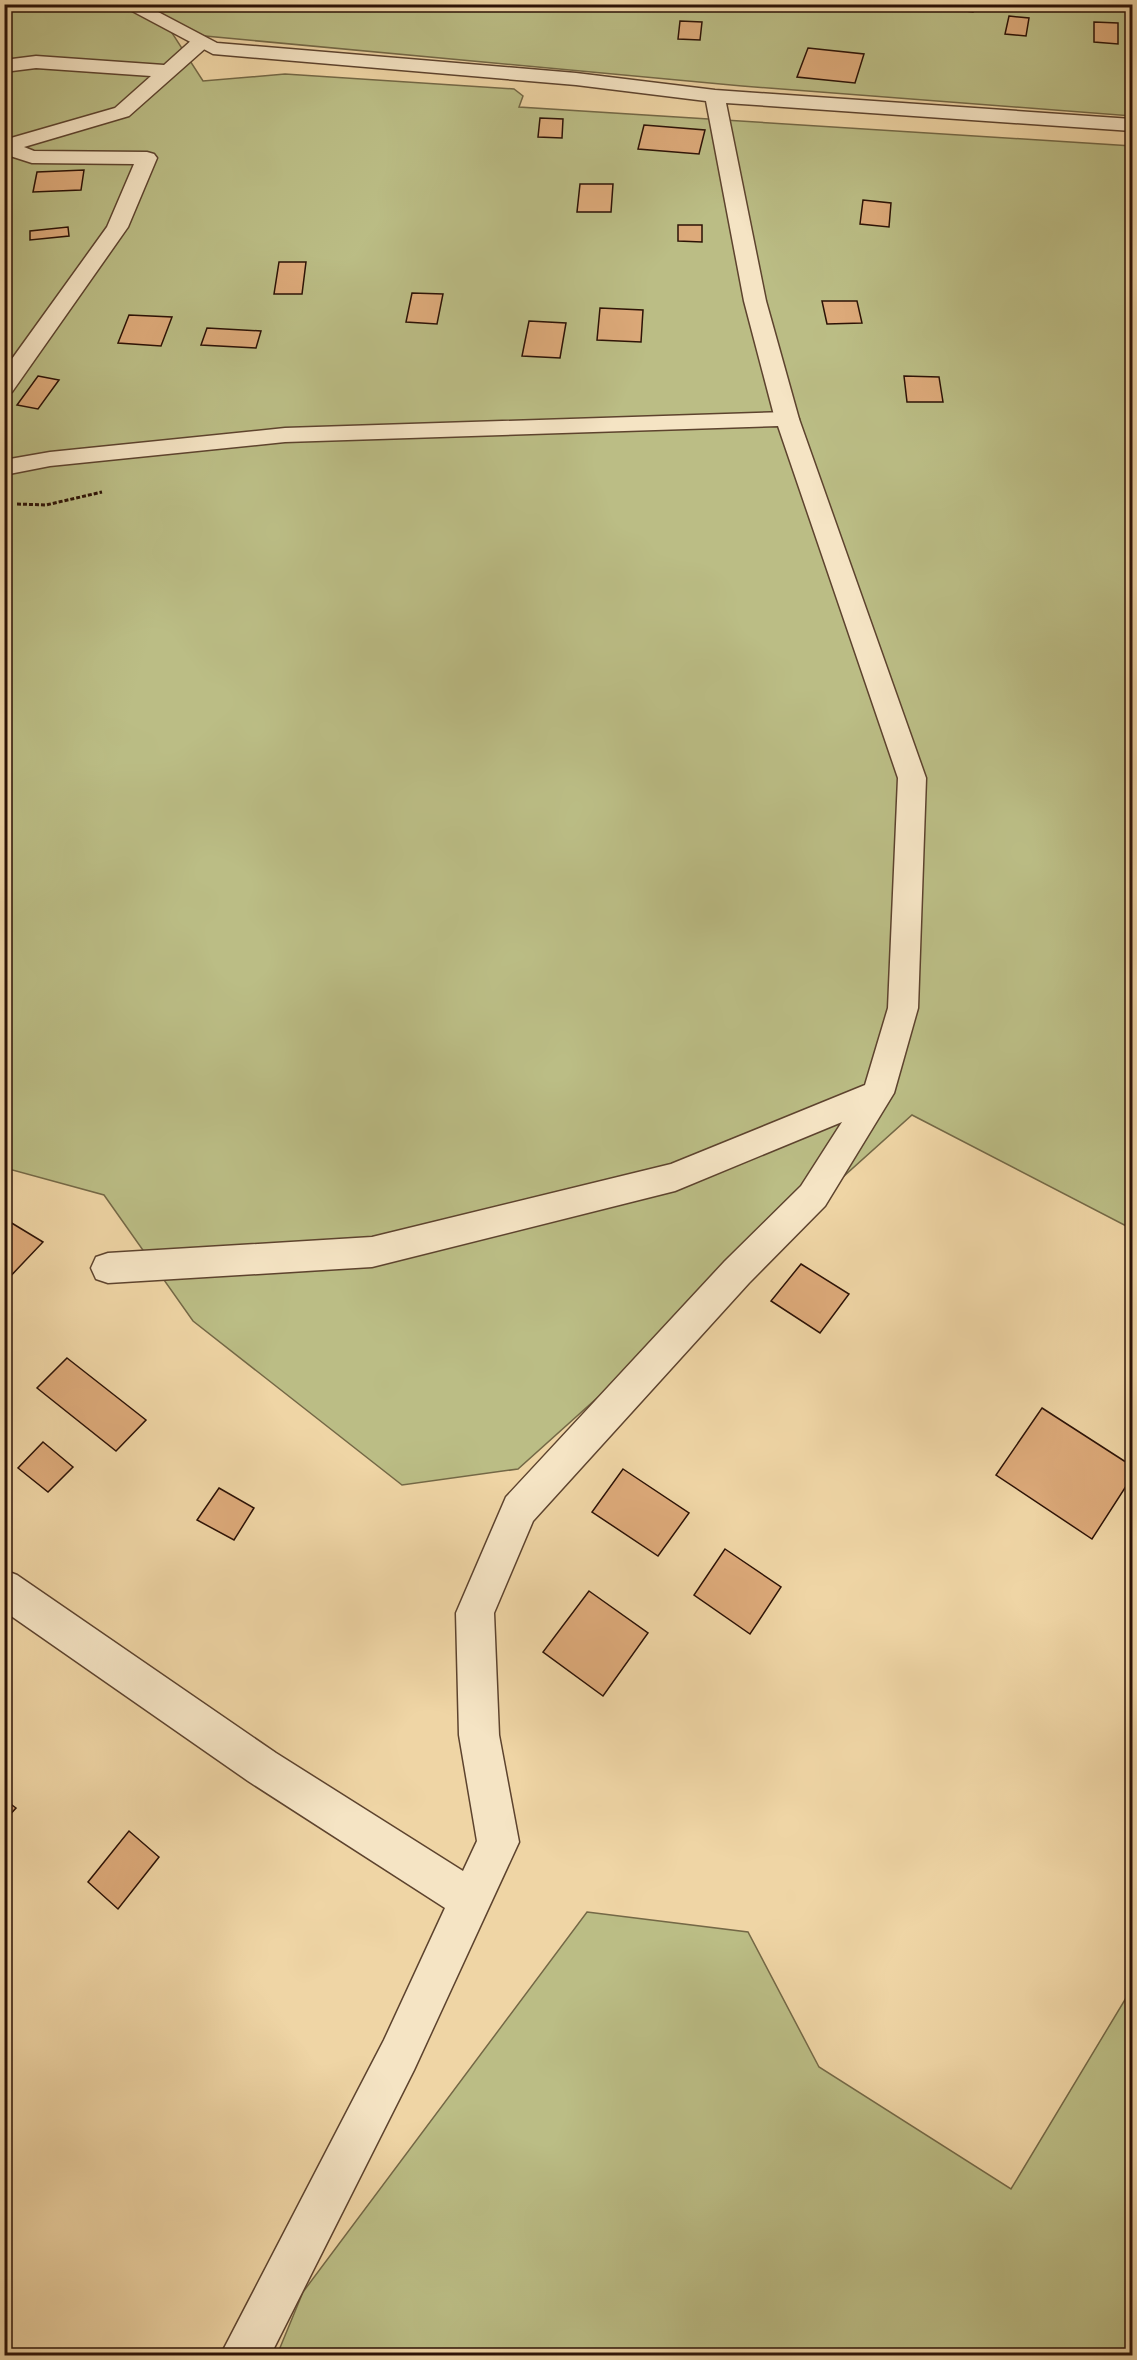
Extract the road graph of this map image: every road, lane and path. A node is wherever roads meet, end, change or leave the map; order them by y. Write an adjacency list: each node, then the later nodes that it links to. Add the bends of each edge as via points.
1 (128, 4): 2 (street)
2 (201, 42): 4 (street); 5 (street, via 213,48 576,79)
3 (4, 66): 4 (street, via 36,62)
4 (168, 71): 7 (street, via 122,112)
5 (715, 96): 6 (street); 9 (street, via 755,301)
6 (1132, 125)
7 (4, 147): 8 (street, via 32,157 147,158 117,227)
8 (4, 387)
9 (787, 419): 10 (street, via 285,435 50,459); 11 (street, via 912,778 903,1008)
10 (4, 468)
11 (878, 1094): 12 (street, via 675,1177 372,1252); 14 (street, via 813,1196 737,1272 519,1509 475,1613 479,1735 498,1842)
12 (108, 1268)
13 (4, 1588): 14 (street, via 261,1767)
14 (470, 1900): 15 (street, via 399,2055)
15 (244, 2355)

